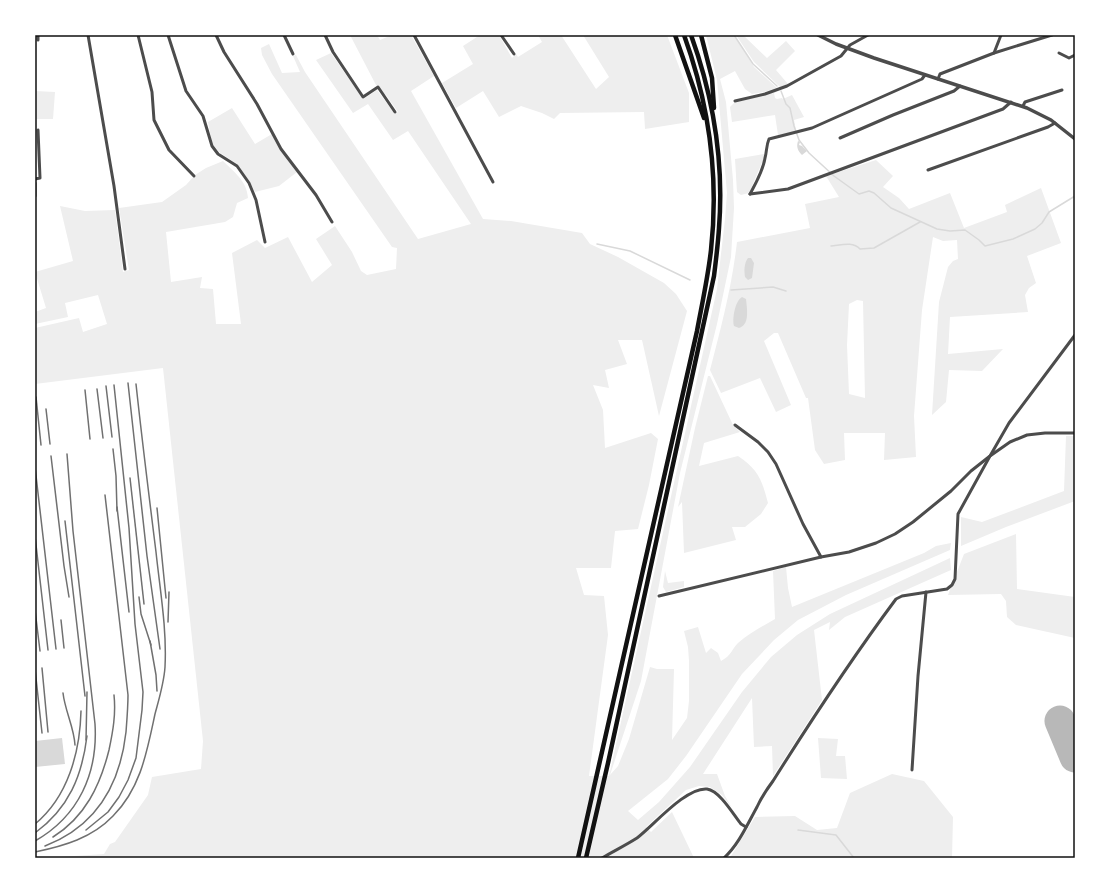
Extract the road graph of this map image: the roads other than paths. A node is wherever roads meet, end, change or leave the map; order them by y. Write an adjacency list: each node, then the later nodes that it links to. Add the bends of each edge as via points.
1 (38, 35): 18 (street)
2 (88, 35): 47 (street, via 114,186)
3 (138, 35): 40 (street, via 152,92 154,120 170,150)
4 (168, 35): 46 (street, via 186,91 203,116 212,146 218,154 237,166 249,183 256,200)
5 (216, 35): 45 (street, via 281,149 316,195)
6 (284, 35): 22 (street)
7 (325, 35): 32 (street, via 333,52 363,97 378,87)
8 (414, 35): 42 (street)
9 (501, 35): 23 (street)
10 (674, 35): 35 (main road)
11 (684, 35): 35 (main road, via 698,79)
12 (691, 35): 33 (main road, via 705,78)
13 (701, 35): 33 (main road, via 714,87)
14 (818, 35): 19 (street)
15 (868, 35): 19 (street)
16 (1001, 35): 20 (street)
17 (1052, 35): 20 (street)
18 (38, 40)
19 (847, 48): 25 (street); 29 (street, via 841,56 787,86)
20 (994, 53): 26 (street, via 940,74)
21 (1059, 53): 24 (street, via 1069,58)
22 (293, 54)
23 (514, 54)
24 (1075, 54)
25 (925, 75): 26 (street); 30 (street, via 922,79 812,128 769,139 765,159 750,194 788,188 1003,109)
26 (938, 79): 27 (street)
27 (960, 86): 30 (street); 37 (street, via 954,92)
28 (1062, 90): 31 (street, via 1025,102)
29 (735, 101)
30 (1012, 102): 31 (street)
31 (1023, 106): 34 (street)
32 (395, 112)
33 (714, 119): 58 (main road, via 720,191 714,276)
34 (1055, 123): 38 (street); 39 (street)
35 (708, 127): 57 (main road, via 713,209 708,273)
36 (38, 130): 41 (street, via 40,178)
37 (840, 138)
38 (1075, 139)
39 (928, 170)
40 (194, 176)
41 (35, 179)
42 (493, 182)
43 (35, 183): 44 (street)
44 (36, 196)
45 (332, 222)
46 (265, 242)
47 (125, 269)
48 (1075, 335): 51 (street, via 1009,423)
49 (735, 425): 52 (street, via 758,442 776,464)
50 (1075, 433): 51 (street, via 1027,435 1010,442)
51 (990, 456): 52 (street, via 914,522 895,534 849,552); 53 (street, via 958,514 956,579 947,589)
52 (821, 557): 54 (street)
53 (926, 592): 55 (street); 56 (street, via 902,596 896,600 839,680 769,786)
54 (659, 596)
55 (912, 770)
56 (746, 827): 59 (street, via 717,794 708,789 697,790 683,797 636,838); 60 (street)
57 (578, 858)
58 (586, 858)
59 (602, 858)
60 (724, 858)

